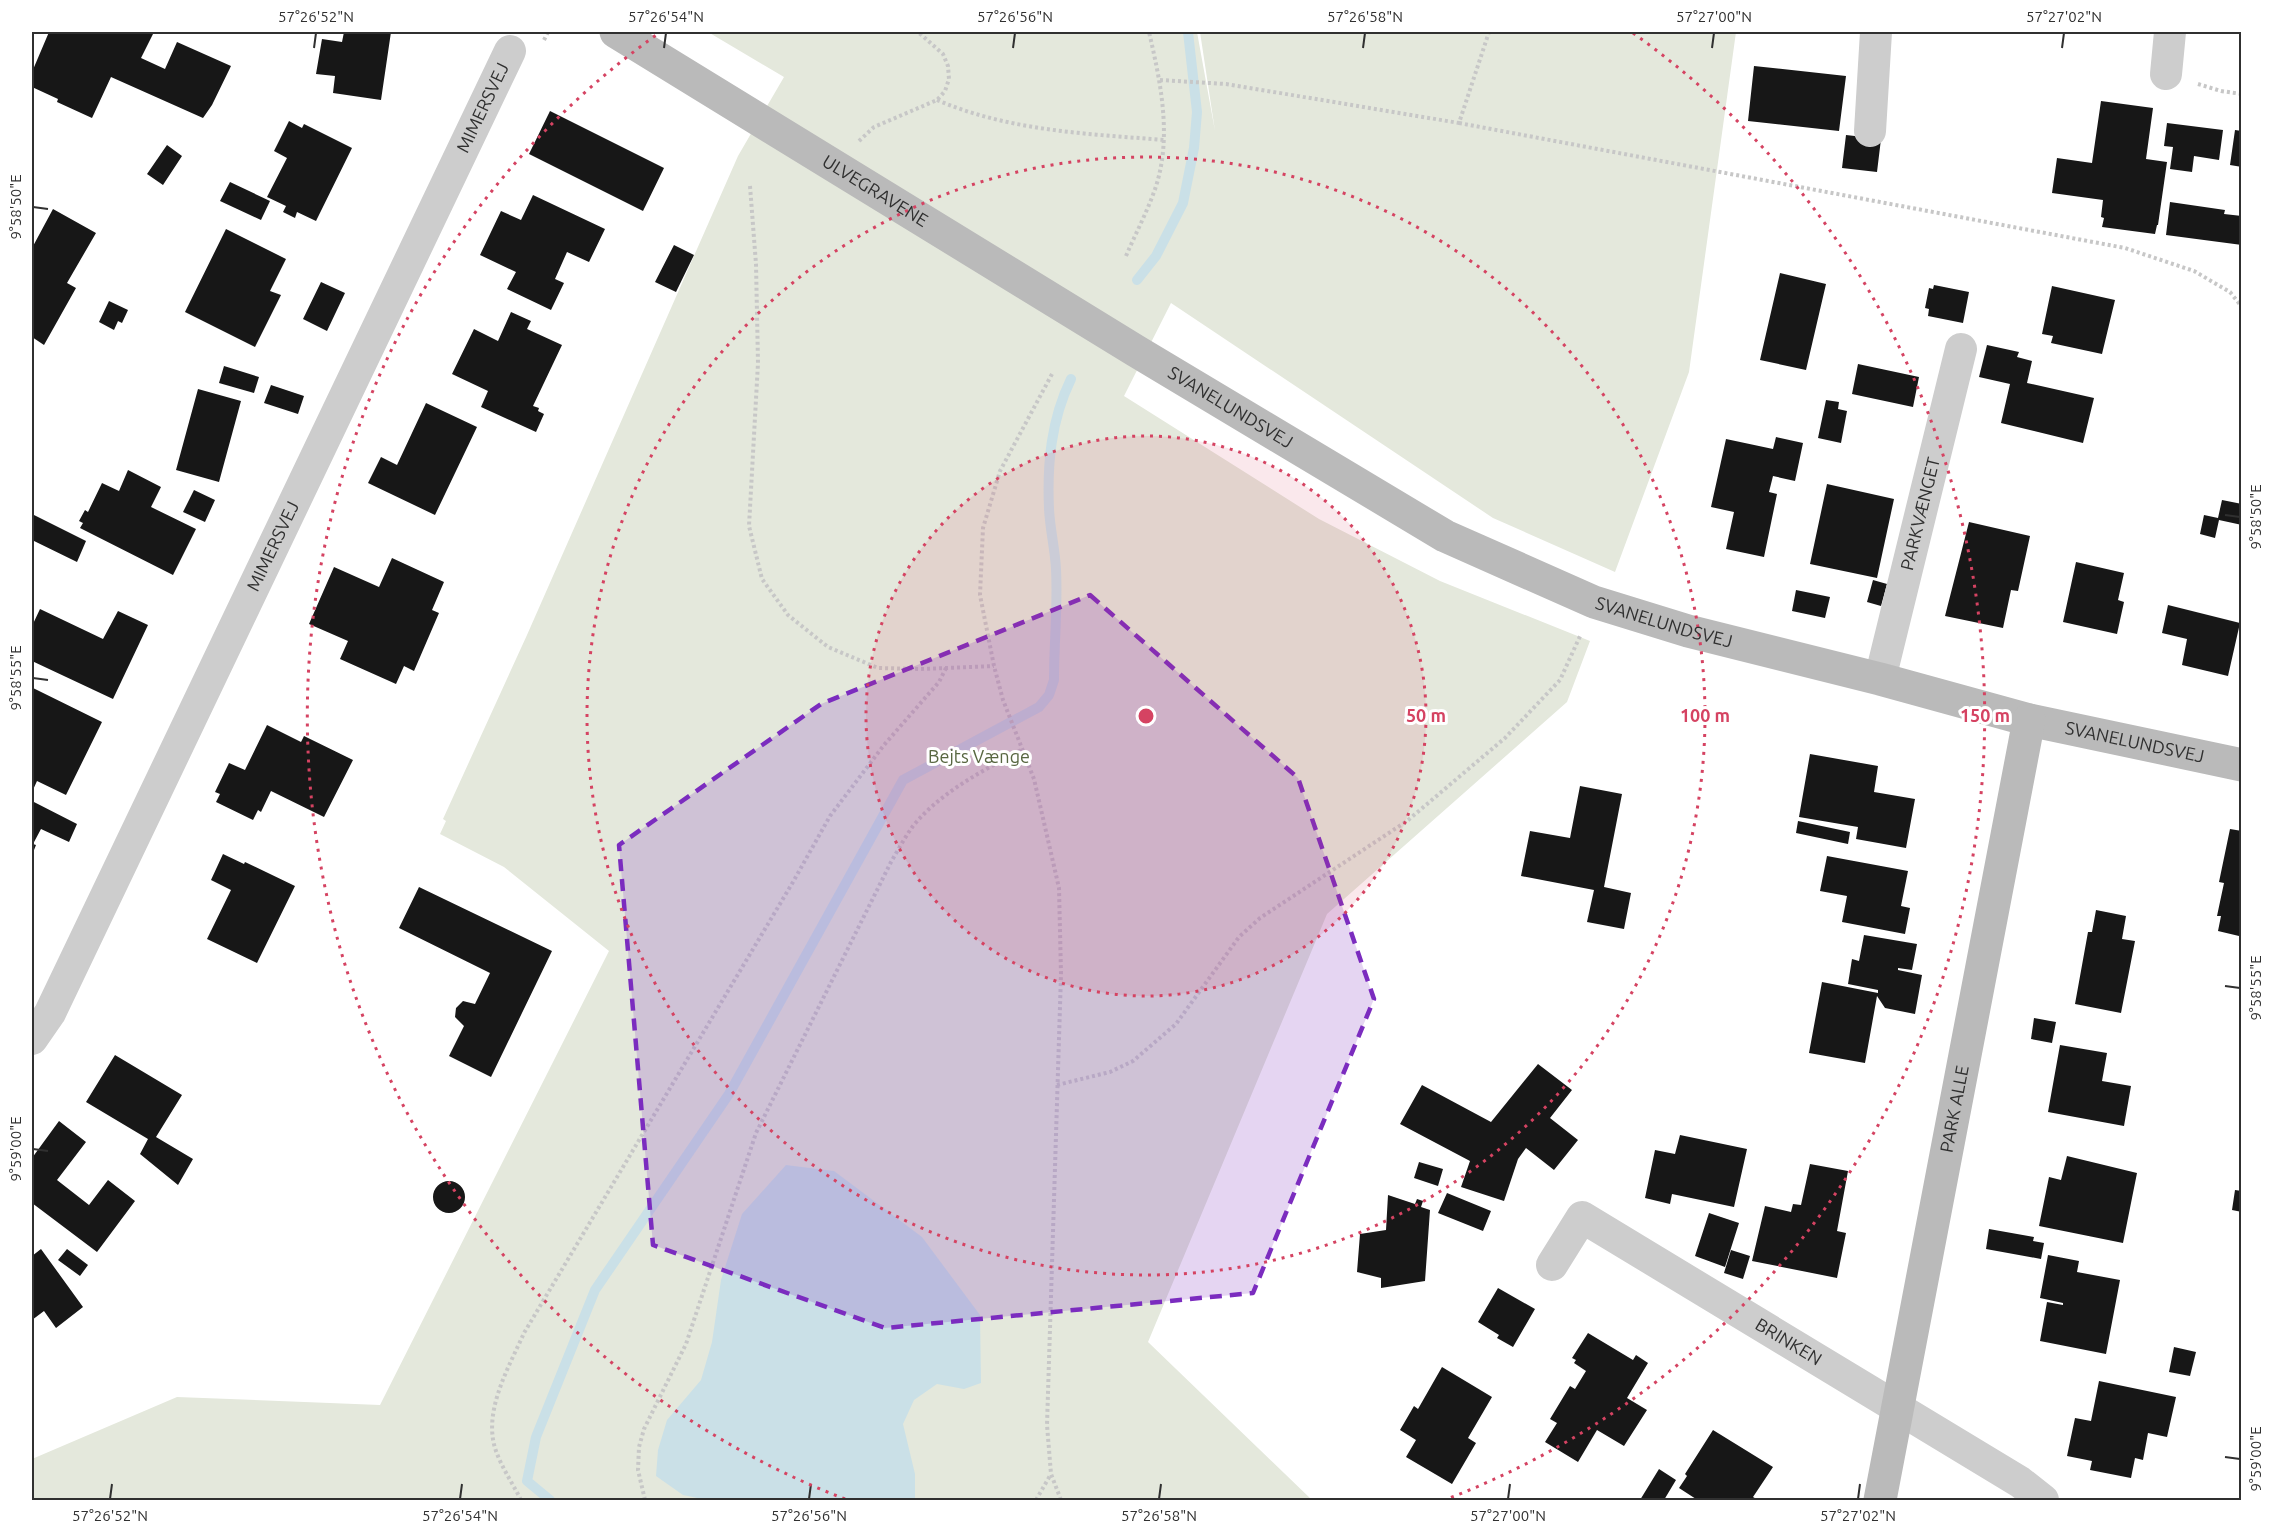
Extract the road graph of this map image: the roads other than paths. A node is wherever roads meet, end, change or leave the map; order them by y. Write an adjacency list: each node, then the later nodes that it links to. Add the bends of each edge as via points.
1 (616, 32): 8 (street, ULVEGRAVENE)
2 (1876, 32): 6 (street)
3 (2170, 32): 5 (street)
4 (510, 51): 12 (street, MIMERSVEJ, via 50,1013)
5 (2166, 74)
6 (1870, 130)
7 (1961, 348): 9 (street, PARKVÆNGET)
8 (1136, 351): 9 (street, SVANELUNDSVEJ, via 1445,536 1594,602 1688,631)
9 (1880, 679): 10 (street, SVANELUNDSVEJ)
10 (2029, 720): 11 (street, SVANELUNDSVEJ); 14 (street, PARK ALLE)
11 (2241, 765)
12 (32, 1039)
13 (1552, 1265): 14 (street, BRINKEN, via 1582,1217)
14 (1898, 1408): 15 (street, PARK ALLE); 16 (street, BRINKEN)
15 (1880, 1500)
16 (2043, 1500)

